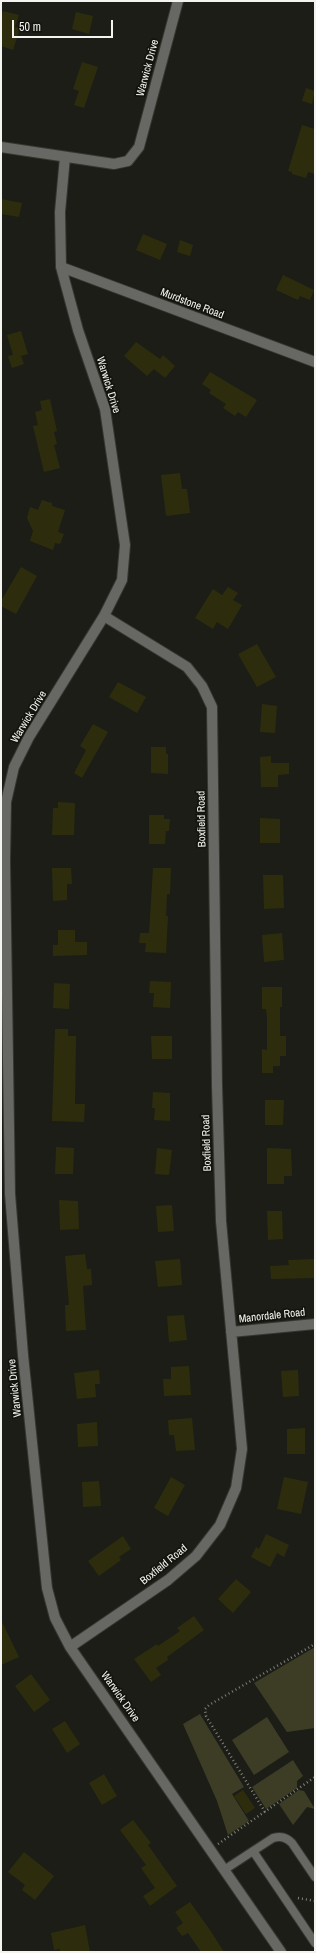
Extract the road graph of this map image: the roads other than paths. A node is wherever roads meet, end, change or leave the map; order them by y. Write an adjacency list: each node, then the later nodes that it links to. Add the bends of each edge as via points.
1 (178, 1): 3 (street, Warwick Drive, via 138,147 128,161 114,164)
2 (1, 147): 3 (street)
3 (65, 158): 4 (street, Warwick Drive, via 60,212)
4 (61, 267): 5 (street, Murdstone Road); 6 (street, Warwick Drive, via 78,330 105,409 125,545 122,580)
5 (315, 362)
6 (104, 616): 8 (street, Boxfield Road, via 187,667 202,686 212,707 221,1221); 9 (street, Warwick Drive, via 14,767 6,802 10,1194 23,1355 47,1588 55,1618)
7 (315, 1324): 8 (street, Manordale Road)
8 (231, 1332): 9 (street, Boxfield Road, via 242,1449 236,1488 220,1525 196,1556 168,1580)
9 (70, 1647): 11 (street, Warwick Drive)
10 (253, 1851): 11 (lane); 12 (lane, via 273,1838 285,1837); 13 (lane)
11 (224, 1870): 14 (street, Warwick Drive)
12 (315, 1877)
13 (315, 1943)
14 (281, 1952)

